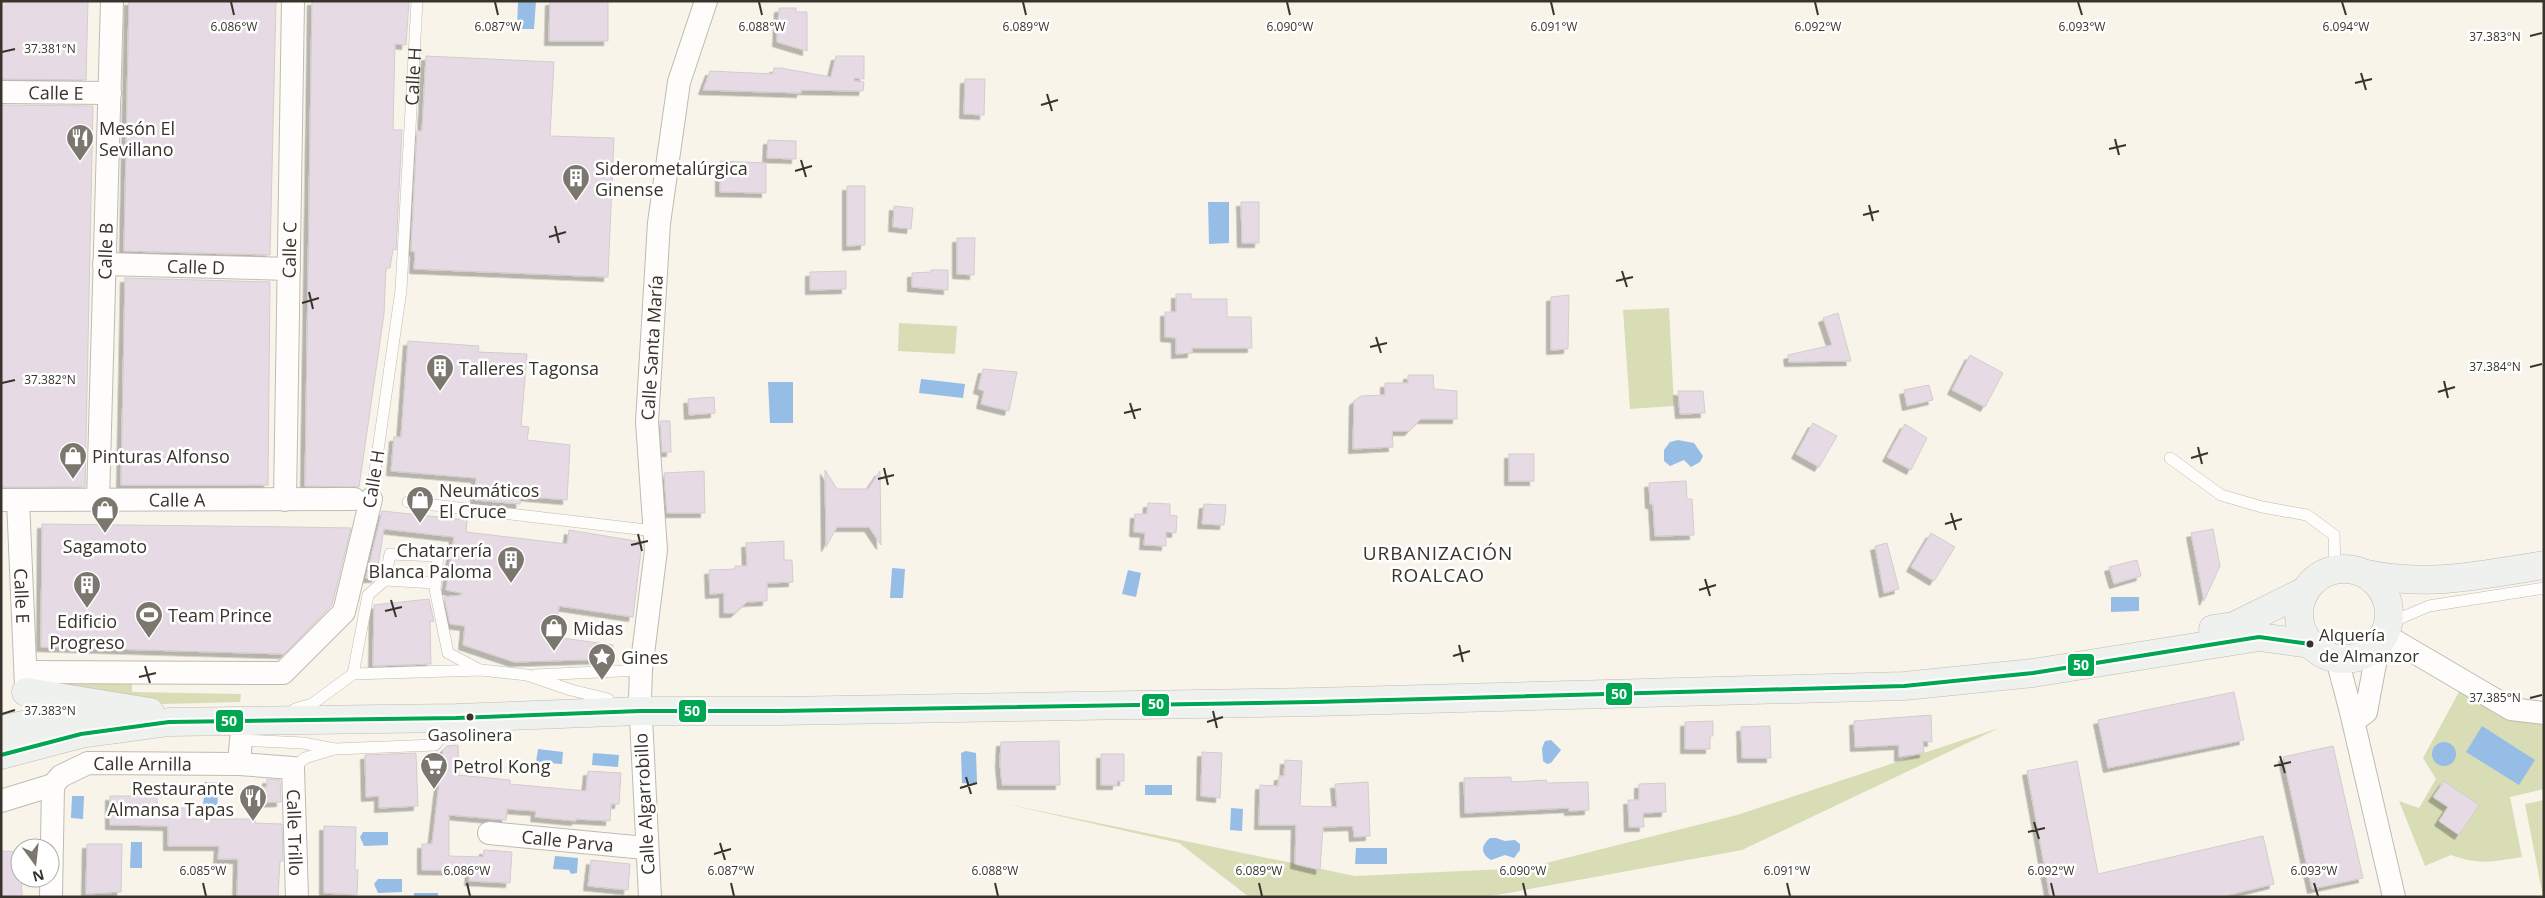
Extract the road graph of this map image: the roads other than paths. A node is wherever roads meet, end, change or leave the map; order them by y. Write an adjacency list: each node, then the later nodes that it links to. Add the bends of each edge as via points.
1 (112, 1): 6 (street, Calle B)
2 (293, 1): 8 (street, Calle C)
3 (417, 1): 10 (lane, Calle H, via 401,290)
4 (706, 1): 15 (street, Calle Santa María, via 679,82 659,223 647,422)
5 (1, 92): 6 (street, Calle E)
6 (110, 93): 7 (street, Calle B)
7 (104, 264): 8 (street, Calle D); 12 (street, Calle B)
8 (289, 269): 13 (street, Calle C)
9 (2170, 458): 18 (lane, via 2221,495 2262,507 2308,515 2334,535)
10 (363, 499): 13 (street, Calle A); 32 (street, Calle H, via 344,612 283,673)
11 (10, 500): 12 (street, Calle A); 16 (street, Calle E)
12 (98, 500): 13 (street, Calle A)
13 (285, 500)
14 (408, 502): 15 (lane)
15 (655, 531): 29 (street, Calle Santa María, via 656,550)
16 (11, 545): 32 (street, Calle E)
17 (2544, 565): 20 (main road)
18 (2335, 569): 19 (main road, via 2346,568); 24 (main road, via 2323,573)
19 (2366, 574): 20 (main road, via 2399,581); 25 (main road, via 2384,593 2389,607)
20 (2459, 579): 25 (main road, via 2410,600)
21 (385, 580): 22 (lane); 22 (lane, via 390,554 438,556); 30 (lane, via 368,595)
22 (435, 583): 28 (lane, via 448,653)
23 (2544, 588): 25 (lane, via 2429,606)
24 (2304, 591): 26 (main road, via 2299,618); 34 (main road, via 2234,626 2050,656 1933,668 768,698)
25 (2386, 629): 27 (main road, via 2360,656); 37 (street); 38 (street, via 2511,709)
26 (2310, 644): 27 (main road); 34 (main road, via 2259,637 2033,673 1904,686 1304,702 779,711)
27 (2337, 659): 37 (street)
28 (481, 670): 30 (lane); 31 (lane)
29 (641, 670): 31 (lane); 34 (street, Calle Santa María)
30 (353, 674): 35 (lane, via 312,704)
31 (527, 675): 33 (lane)
32 (26, 682): 36 (main road); 40 (main road, via 14,715); 41 (main road, via 31,718)
33 (608, 699): 34 (main road); 35 (main road)
34 (640, 705): 39 (main road); 52 (street, Calle Algarrobillo)
35 (295, 709): 36 (main road)
36 (150, 712): 41 (main road)
37 (2359, 712): 56 (street); 57 (street, via 2367,733)
38 (2544, 714)
39 (456, 718): 43 (main road, via 168,722); 45 (lane, via 435,745)
40 (1, 724)
41 (28, 724): 42 (main road); 44 (main road, via 23,737)
42 (1, 730)
43 (91, 733): 46 (main road, via 194,735); 47 (main road)
44 (1, 743)
45 (335, 749): 46 (lane, via 303,743); 48 (lane, via 305,758)
46 (240, 752): 48 (street, Calle Arnilla); 49 (street, Calle Arnilla, via 88,763 61,776)
47 (1, 755)
48 (293, 768): 54 (street, Calle Trillo)
49 (53, 785): 50 (street, Calle Arnilla); 53 (street)
50 (1, 801)
51 (489, 833): 52 (street, Calle Parva)
52 (646, 848): 55 (street, Calle Algarrobillo)
53 (51, 897)
54 (297, 897)
55 (650, 897)
56 (2394, 897)
57 (2406, 897)

